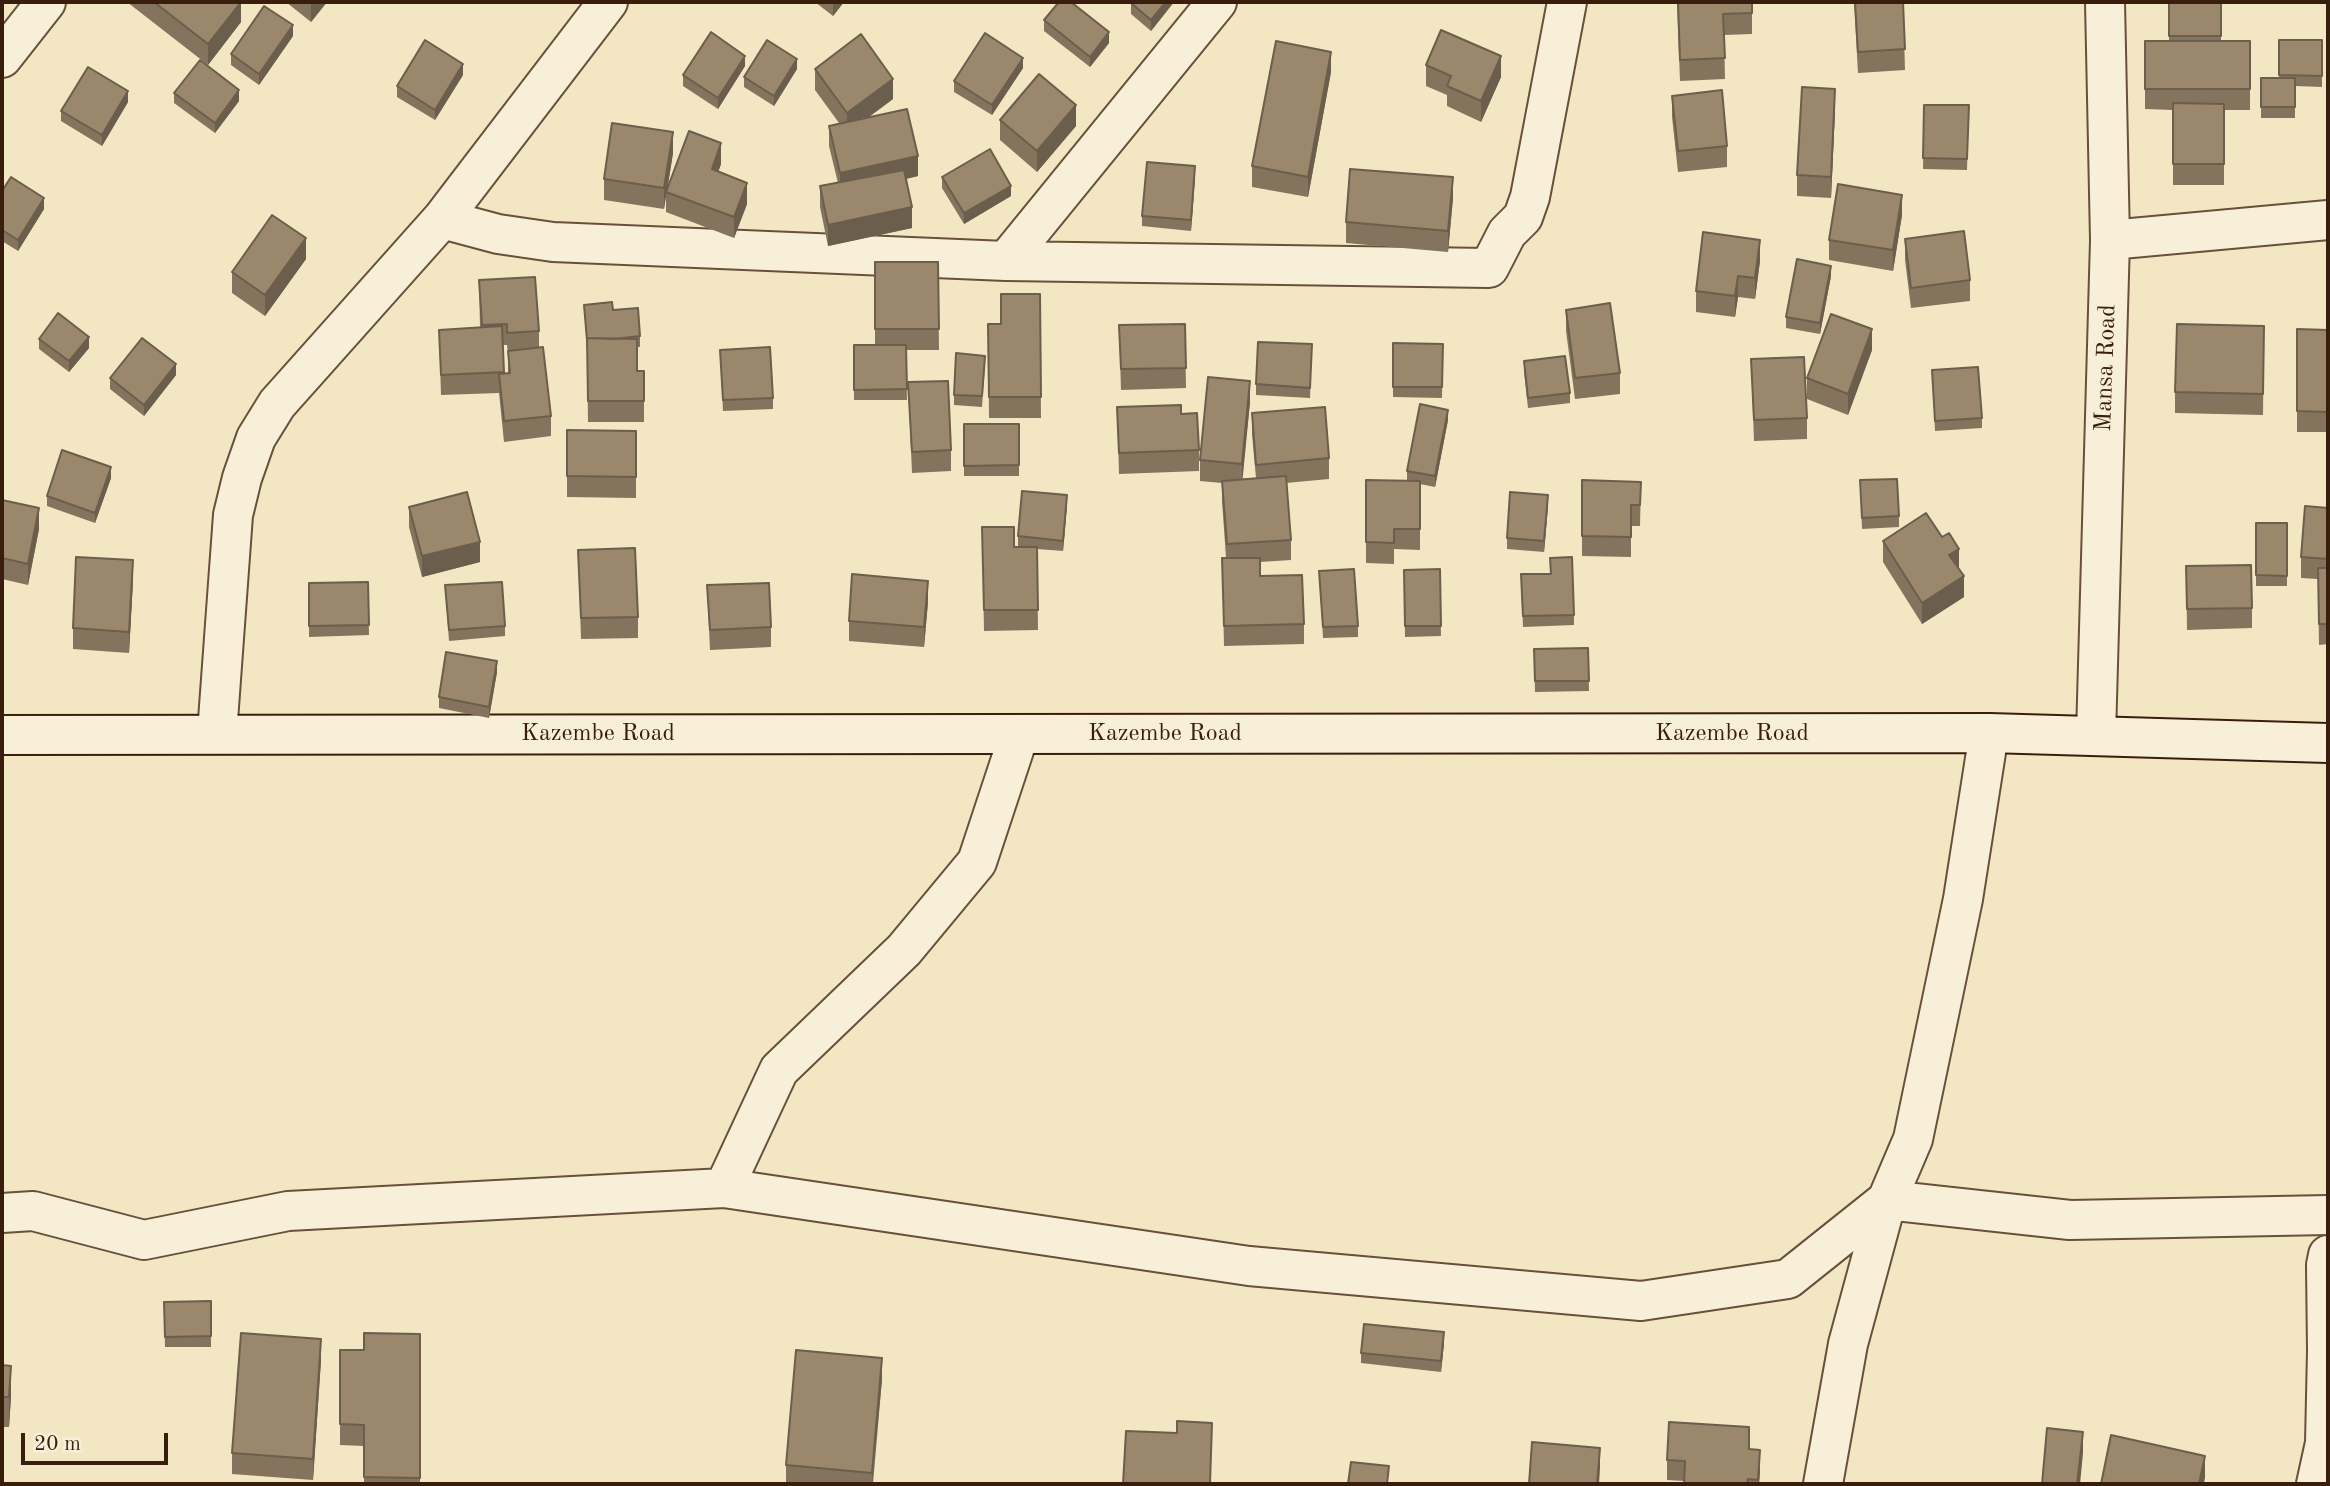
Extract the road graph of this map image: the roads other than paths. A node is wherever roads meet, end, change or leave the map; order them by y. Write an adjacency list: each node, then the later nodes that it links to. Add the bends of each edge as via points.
1 (46, 2): 6 (street)
2 (608, 2): 7 (street)
3 (1217, 2): 10 (street)
4 (1567, 2): 10 (street, via 1530,197 1523,217 1507,233 1489,268)
5 (2105, 2): 9 (street, Mansa Road)
6 (2, 58)
7 (442, 219): 10 (street, via 553,242); 12 (street, via 277,404 256,438 233,515)
8 (2328, 220): 9 (street)
9 (2109, 240): 15 (street, Mansa Road)
10 (1006, 261)
11 (1989, 733): 13 (street, Kazembe Road); 15 (street, Kazembe Road); 18 (street, via 1963,899 1913,1139)
12 (217, 734): 13 (street, Kazembe Road); 14 (street, Kazembe Road)
13 (1019, 734): 17 (street, via 977,862 904,950 779,1070)
14 (2, 735)
15 (2096, 735): 16 (street, Kazembe Road)
16 (2328, 747)
17 (723, 1188): 18 (street, via 1249,1266 1641,1301 1788,1279); 19 (street, via 288,1211 144,1240 33,1211)
18 (1887, 1200): 20 (street, via 2070,1220); 22 (street, via 1848,1344)
19 (2, 1213)
20 (2328, 1215)
21 (2328, 1255): 23 (street, via 2325,1443)
22 (1823, 1484)
23 (2316, 1484)

